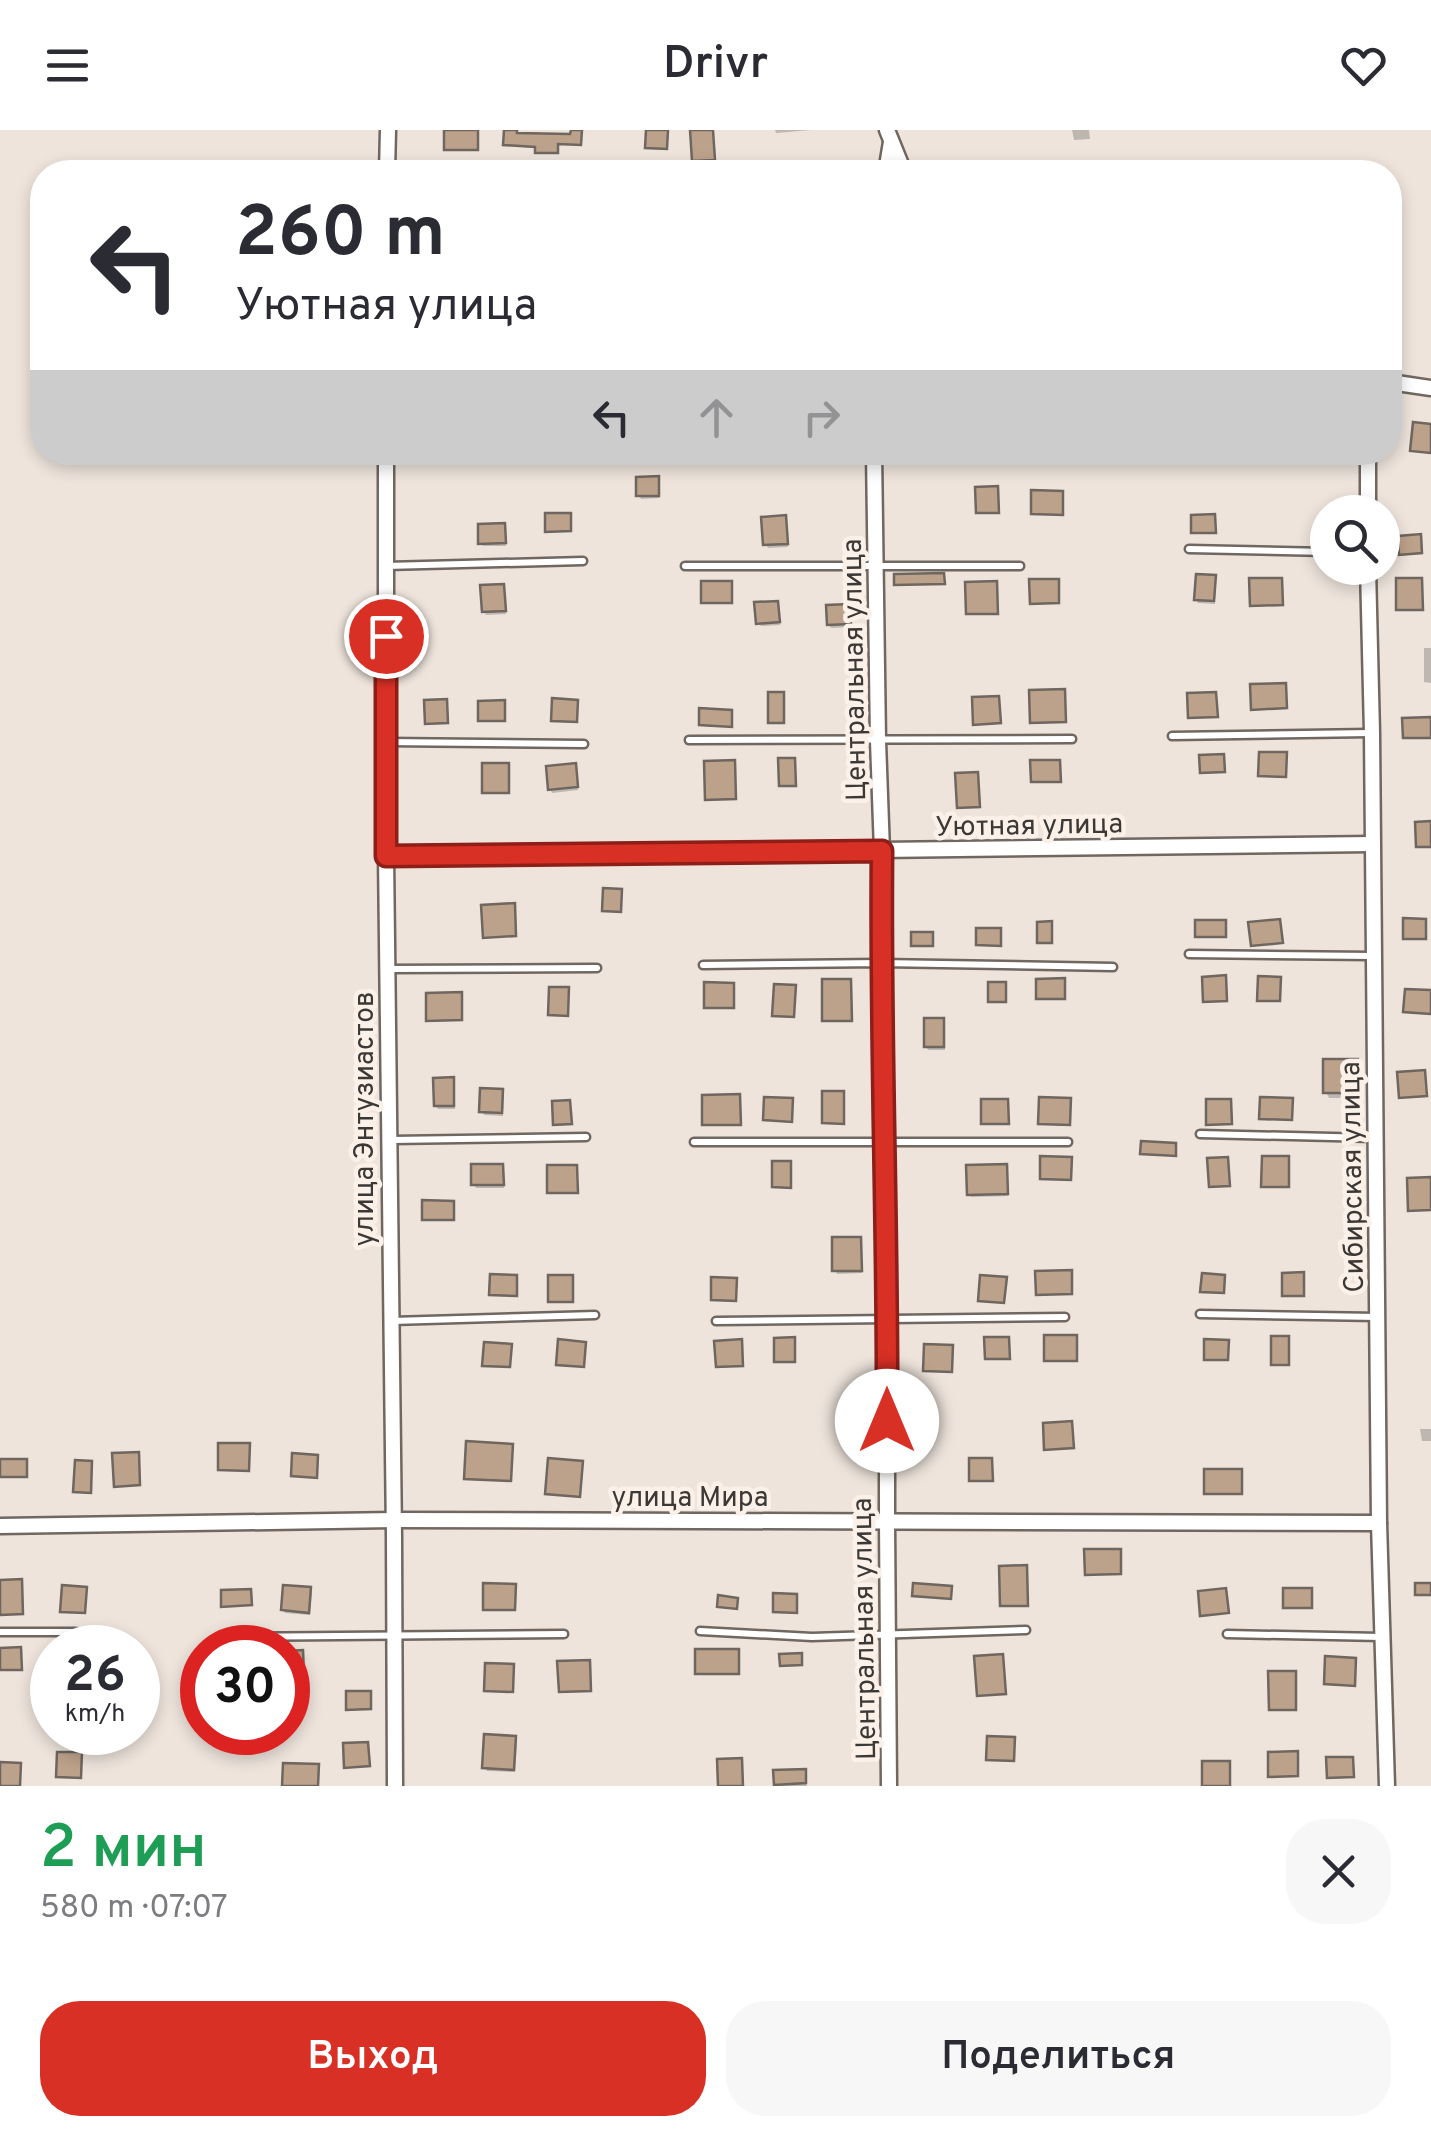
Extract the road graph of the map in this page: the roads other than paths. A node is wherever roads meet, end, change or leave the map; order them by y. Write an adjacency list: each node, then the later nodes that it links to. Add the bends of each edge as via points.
1 (388, 130): 3 (street)
2 (889, 136): 4 (street)
3 (387, 160)
4 (899, 160)
5 (1402, 384): 6 (street)
6 (1431, 388)
7 (386, 465): 14 (street, улица Энтузиастов)
8 (874, 465): 16 (street, Центральная улица)
9 (1368, 465): 10 (street)
10 (1368, 495)
11 (1188, 549): 12 (lane)
12 (1310, 552)
13 (583, 561): 14 (lane)
14 (386, 566): 24 (street, улица Энтузиастов)
15 (685, 566): 16 (lane)
16 (874, 566): 17 (lane); 23 (street, Центральная улица)
17 (1020, 566)
18 (1368, 585): 19 (street, Сибирская улица)
19 (1372, 733): 20 (lane); 26 (street, Сибирская улица)
20 (1172, 736)
21 (1072, 739): 23 (lane)
22 (690, 740): 23 (lane)
23 (878, 741): 27 (street, Центральная улица)
24 (386, 742): 25 (lane); 28 (street, улица Энтузиастов)
25 (584, 744)
26 (1372, 844): 27 (street, Уютная улица); 30 (street, Сибирская улица)
27 (882, 851): 28 (street, Уютная улица); 31 (street, Центральная улица)
28 (386, 856): 35 (street, улица Энтузиастов)
29 (1189, 954): 30 (lane)
30 (1373, 956): 38 (street, Сибирская улица)
31 (881, 964): 32 (lane); 33 (lane); 40 (street, Центральная улица)
32 (702, 965)
33 (1113, 967)
34 (597, 968): 35 (lane)
35 (387, 969): 39 (street, улица Энтузиастов)
36 (1200, 1134): 38 (lane)
37 (586, 1137): 39 (lane)
38 (1374, 1138): 46 (street, Сибирская улица)
39 (389, 1140): 48 (street, улица Энтузиастов)
40 (885, 1140): 41 (lane); 42 (lane); 47 (street, Центральная улица)
41 (694, 1142)
42 (1068, 1142)
43 (1200, 1314): 46 (lane)
44 (595, 1316): 48 (lane)
45 (1064, 1317): 47 (lane)
46 (1378, 1317): 52 (street, Сибирская улица)
47 (888, 1320): 49 (lane); 51 (street, Центральная улица)
48 (390, 1321): 50 (street, улица Энтузиастов)
49 (716, 1321)
50 (394, 1520): 51 (street, улица Мира); 53 (street, улица Мира); 62 (street, улица Энтузиастов)
51 (886, 1522): 52 (street, улица Мира); 58 (street, Центральная улица)
52 (1380, 1523): 63 (street, Сибирская улица)
53 (0, 1526)
54 (1026, 1630): 58 (lane)
55 (0, 1632): 56 (lane)
56 (30, 1632)
57 (700, 1632): 58 (lane)
58 (888, 1633): 65 (street, Центральная улица)
59 (564, 1634): 62 (lane)
60 (1227, 1634): 63 (lane)
61 (310, 1636): 62 (lane)
62 (395, 1636): 64 (street, улица Энтузиастов)
63 (1384, 1638): 66 (street, Сибирская улица)
64 (395, 1786)
65 (890, 1786)
66 (1387, 1786)

